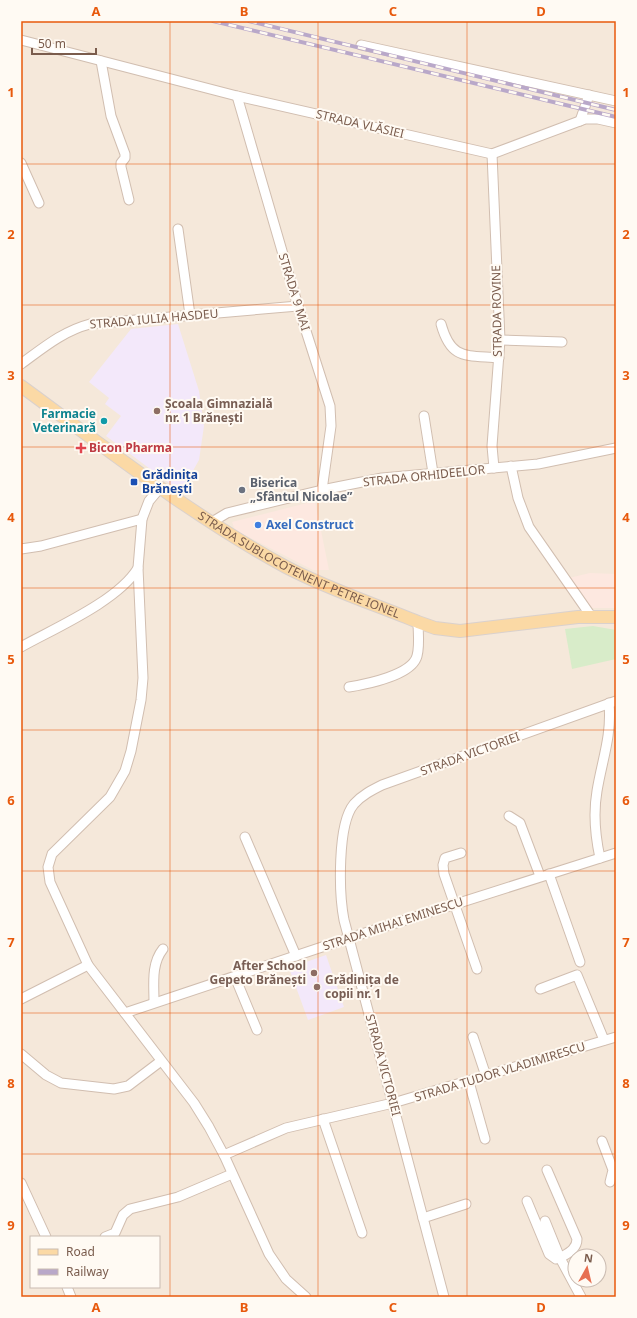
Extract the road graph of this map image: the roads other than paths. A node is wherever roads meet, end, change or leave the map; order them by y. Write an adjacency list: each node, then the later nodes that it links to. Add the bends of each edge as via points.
1 (21, 40): 3 (street, STRADA VLĂSIEI)
2 (361, 45): 4 (street)
3 (101, 61): 5 (street, STRADA VLĂSIEI); 11 (street, via 111,116 125,154 121,167)
4 (589, 95): 6 (street); 7 (street)
5 (237, 96): 9 (street, STRADA VLĂSIEI); 14 (street, STRADA 9 MAI)
6 (616, 101)
7 (580, 121): 8 (street, via 598,119); 9 (street)
8 (616, 123)
9 (492, 154): 17 (street, STRADA ROVINE)
10 (21, 163): 12 (street)
11 (129, 200)
12 (39, 203)
13 (178, 229): 15 (street)
14 (298, 306): 15 (street, STRADA IULIA HASDEU); 28 (street, STRADA 9 MAI, via 332,415)
15 (190, 315): 20 (street, STRADA IULIA HASDEU, via 78,327 60,336)
16 (441, 324): 19 (street, via 447,342 456,351)
17 (500, 340): 18 (street); 19 (street, STRADA ROVINE)
18 (562, 342)
19 (498, 358): 25 (street, STRADA ROVINE, via 492,446)
20 (21, 364)
21 (21, 386): 27 (main road, STRADA SUBLOCOTENENT PETRE IONEL)
22 (424, 416): 26 (street)
23 (616, 448): 24 (street, STRADA ORHIDEELOR, via 554,461)
24 (511, 466): 25 (street, STRADA ORHIDEELOR); 33 (street, via 518,498 529,527)
25 (494, 468): 26 (street, STRADA ORHIDEELOR)
26 (433, 473): 28 (street, STRADA ORHIDEELOR, via 382,478)
27 (160, 489): 29 (street, via 149,501); 30 (main road, STRADA SUBLOCOTENENT PETRE IONEL)
28 (322, 490): 30 (street, STRADA ORHIDEELOR, via 227,514)
29 (142, 519): 31 (street); 32 (street)
30 (212, 522): 35 (main road, STRADA SUBLOCOTENENT PETRE IONEL, via 303,575)
31 (21, 549)
32 (138, 568): 36 (street, via 126,584 86,611); 50 (street, via 143,655 141,700 125,771 110,797 52,854 48,867 50,882)
33 (591, 616): 34 (main road, STRADA SUBLOCOTENENT PETRE IONEL); 35 (main road, STRADA SUBLOCOTENENT PETRE IONEL, via 460,631 435,628)
34 (616, 617)
35 (418, 622): 37 (street, via 419,648 417,657 409,668 366,684)
36 (21, 647)
37 (349, 687)
38 (612, 702): 43 (street, via 595,811 594,826); 46 (street, STRADA VICTORIEI, via 382,785 364,794 348,813 342,852 341,902)
39 (509, 816): 44 (street, via 520,822)
40 (245, 837): 48 (street)
41 (461, 853): 45 (street, via 445,858 442,864)
42 (615, 855): 43 (street, STRADA MIHAI EMINESCU)
43 (600, 858): 44 (street, STRADA MIHAI EMINESCU)
44 (544, 875): 45 (street, STRADA MIHAI EMINESCU); 49 (street)
45 (455, 904): 46 (street, STRADA MIHAI EMINESCU); 51 (street)
46 (349, 938): 48 (street, STRADA MIHAI EMINESCU); 65 (street, STRADA VICTORIEI)
47 (163, 949): 55 (street, via 157,956 155,965)
48 (296, 956): 52 (street, STRADA MIHAI EMINESCU)
49 (580, 962)
50 (88, 965): 54 (street); 56 (street)
51 (477, 969)
52 (235, 977): 55 (street, STRADA MIHAI EMINESCU); 57 (street)
53 (540, 989): 60 (street, via 577,975)
54 (21, 999)
55 (154, 1002): 56 (street, STRADA MIHAI EMINESCU)
56 (125, 1013): 62 (street)
57 (257, 1030)
58 (472, 1037): 63 (street)
59 (616, 1037): 60 (street, STRADA TUDOR VLADIMIRESCU)
60 (604, 1040): 63 (street, STRADA TUDOR VLADIMIRESCU)
61 (21, 1054): 62 (street, via 46,1076 61,1083 114,1089 128,1086)
62 (161, 1061): 69 (street, via 194,1103)
63 (486, 1076): 64 (street, STRADA TUDOR VLADIMIRESCU)
64 (469, 1082): 65 (street, STRADA TUDOR VLADIMIRESCU); 67 (street)
65 (393, 1103): 66 (street, STRADA TUDOR VLADIMIRESCU); 77 (street, STRADA VICTORIEI)
66 (323, 1119): 69 (street, STRADA TUDOR VLADIMIRESCU, via 286,1128); 79 (street)
67 (485, 1139)
68 (602, 1142): 70 (street)
69 (224, 1155): 72 (street)
70 (614, 1169): 73 (street)
71 (547, 1170): 82 (street, via 577,1239 575,1248)
72 (232, 1174): 81 (street, via 178,1197 126,1211 115,1232); 83 (street, via 272,1259 286,1279)
73 (610, 1182)
74 (21, 1183): 80 (street)
75 (527, 1201): 82 (street, via 549,1254 556,1259)
76 (466, 1204): 77 (street)
77 (423, 1218): 84 (street, STRADA VICTORIEI)
78 (545, 1221): 82 (street)
79 (362, 1233)
80 (46, 1236)
81 (106, 1236)
82 (560, 1258): 85 (street)
83 (306, 1297)
84 (444, 1297)
85 (580, 1297)

